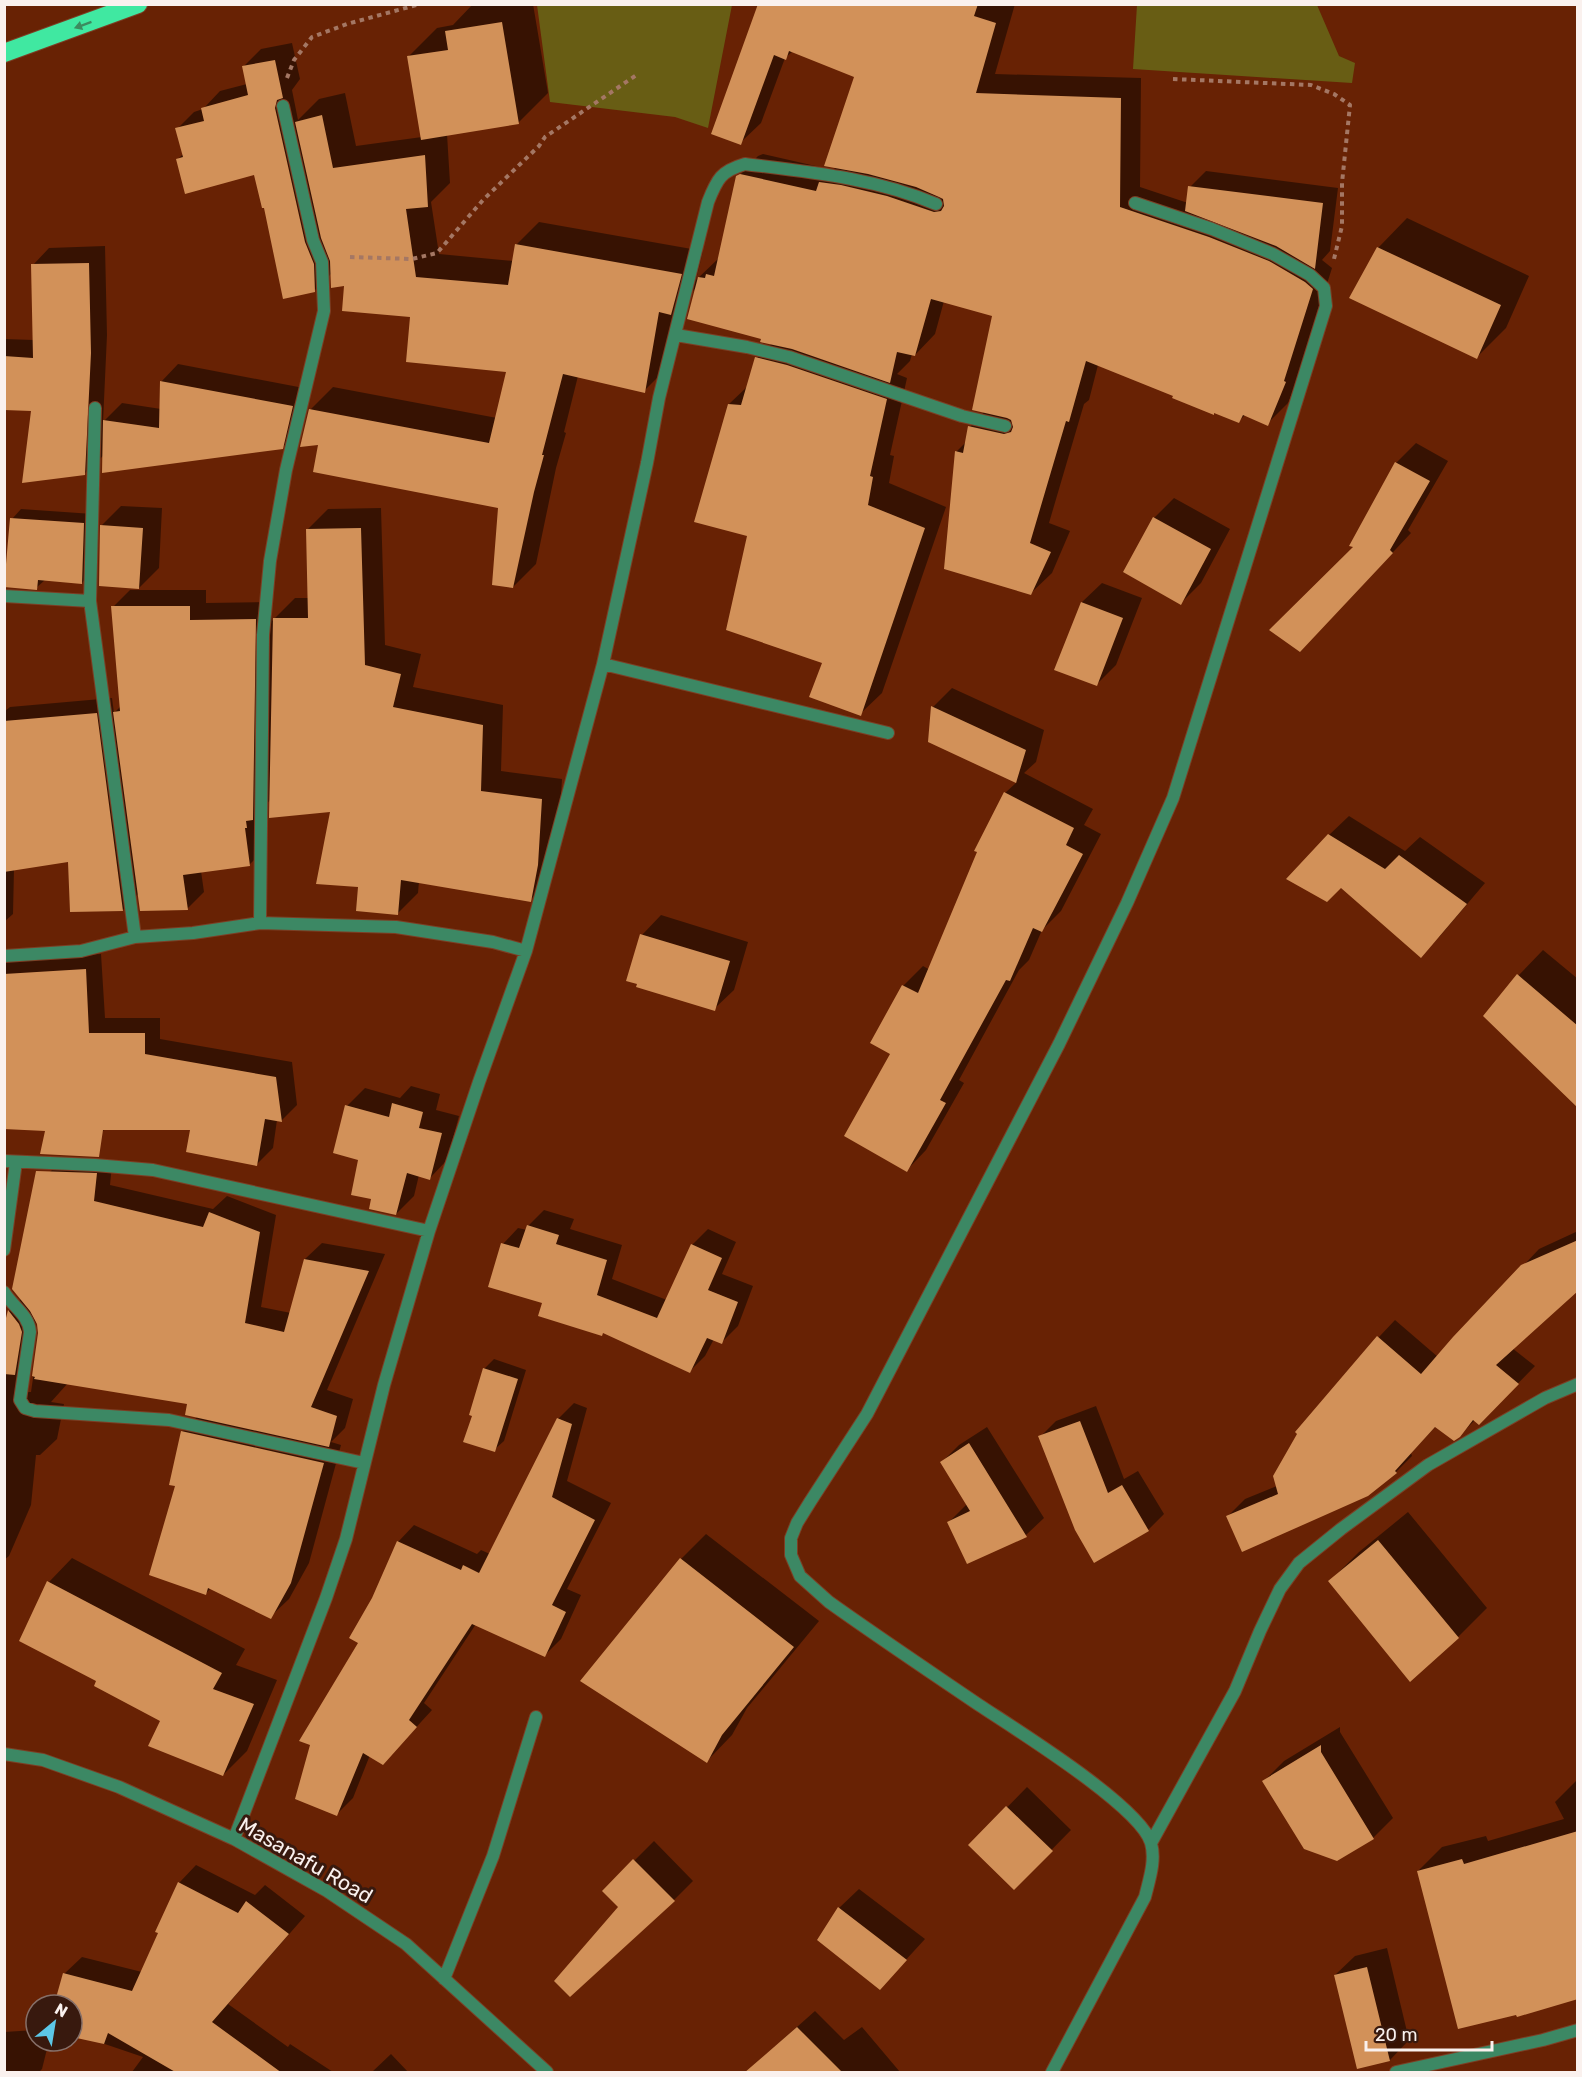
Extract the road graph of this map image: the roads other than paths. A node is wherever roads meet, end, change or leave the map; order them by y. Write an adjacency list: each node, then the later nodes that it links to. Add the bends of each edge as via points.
1 (138, 4): 2 (highway, one-way to 2)
2 (4, 53)
3 (283, 106): 13 (street, via 322,262 324,311 286,470 269,572 263,635)
4 (1135, 203): 26 (street, via 1273,254 1310,275 1324,288 1326,306 1173,798 1059,1044 888,1374 797,1523 791,1538 791,1555 800,1575 829,1602 1079,1773 1119,1804)
5 (936, 204): 6 (street, via 875,183 745,164 728,169 716,182 708,202)
6 (676, 335): 8 (street, via 789,357 962,416); 11 (street)
7 (95, 408): 10 (street)
8 (1005, 426)
9 (4, 596): 10 (street)
10 (90, 601): 14 (street)
11 (603, 664): 12 (street); 15 (street)
12 (888, 733)
13 (260, 923): 14 (street); 15 (street, via 396,927)
14 (135, 937): 16 (street, via 81,951)
15 (526, 951): 18 (street)
16 (4, 956)
17 (10, 1161): 18 (street, via 153,1170); 19 (street)
18 (429, 1231): 22 (street)
19 (4, 1250)
20 (4, 1292): 22 (street, via 30,1323 20,1400 25,1408 169,1420)
21 (1578, 1384): 26 (street, via 1545,1398 1428,1465 1299,1563 1280,1589 1235,1691)
22 (364, 1463): 25 (street, via 346,1539 326,1598)
23 (536, 1717): 27 (street, via 493,1856)
24 (4, 1754): 25 (street, Masanafu Road, via 43,1760 119,1787)
25 (234, 1839): 27 (street, Masanafu Road, via 327,1891 406,1944)
26 (1151, 1843): 30 (street, via 1153,1866 1145,1897)
27 (444, 1978): 29 (street, Masanafu Road)
28 (1578, 2030): 31 (street)
29 (540, 2070)
30 (1052, 2073)
31 (1396, 2073)

